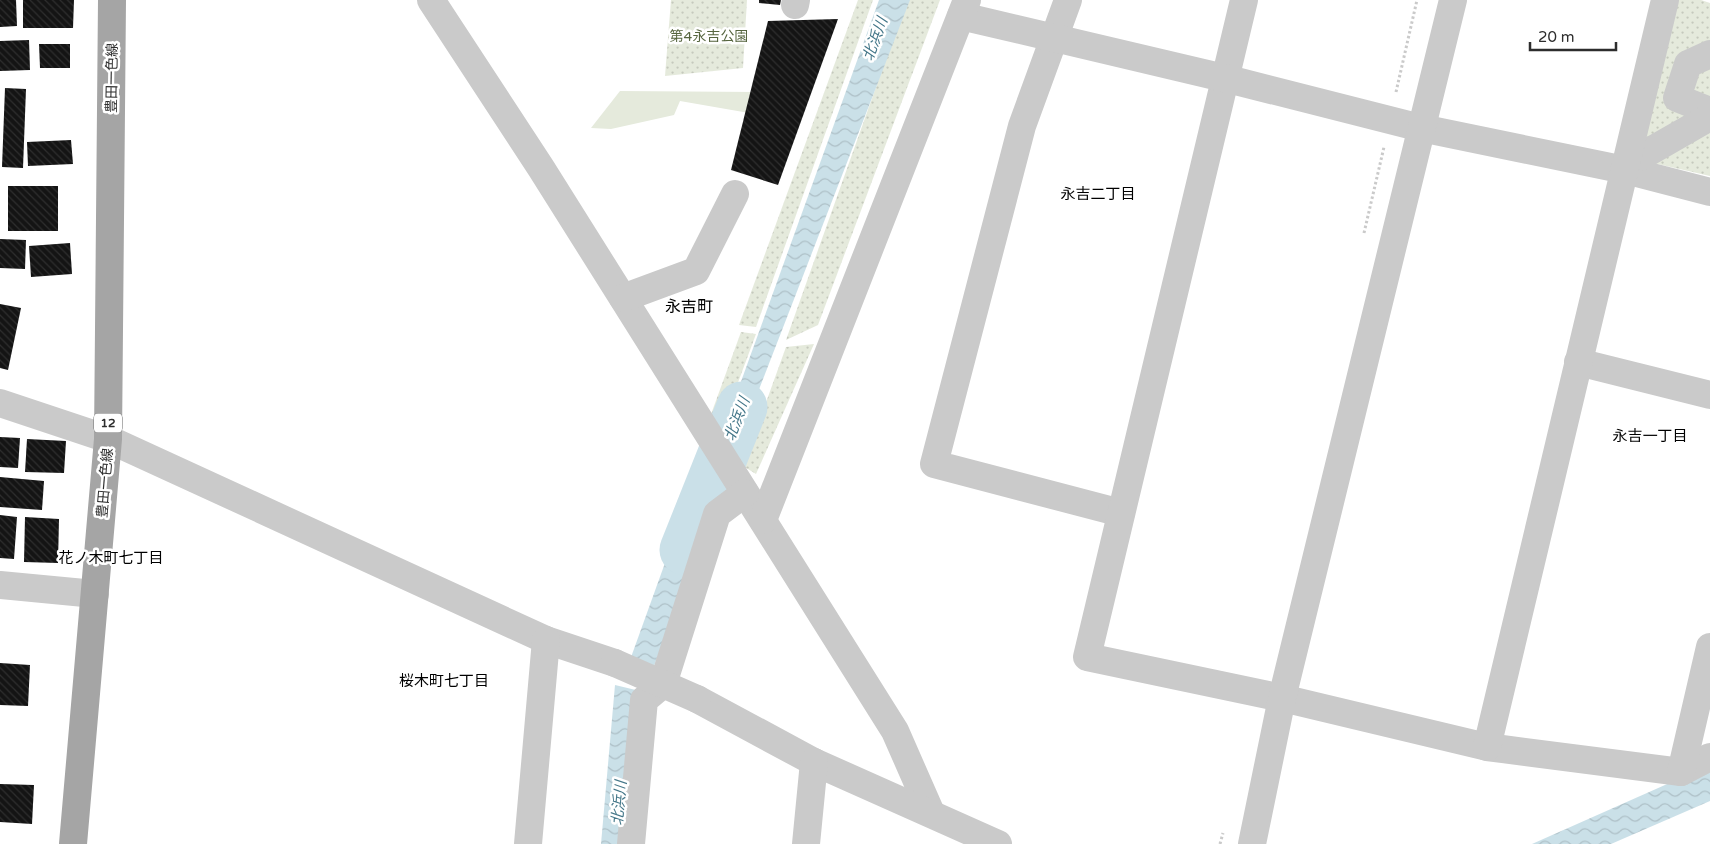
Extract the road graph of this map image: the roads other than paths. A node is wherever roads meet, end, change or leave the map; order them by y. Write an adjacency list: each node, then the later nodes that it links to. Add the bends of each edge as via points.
1 (112, 0): 22 (main road, 豊田一色線 / 12)
2 (431, 0): 18 (street)
3 (1068, 0): 8 (street)
4 (1244, 0): 11 (street)
5 (1452, 0): 14 (street)
6 (1665, 0): 15 (street)
7 (964, 8): 8 (street); 25 (street)
8 (1054, 38): 11 (street); 24 (street, via 1022,126 934,464)
9 (1663, 56): 10 (street)
10 (1700, 58): 12 (street, via 1688,64 1677,98)
11 (1224, 78): 14 (street); 24 (street)
12 (1710, 111)
13 (1710, 117): 15 (street)
14 (1420, 128): 15 (street); 31 (street)
15 (1633, 164): 16 (street); 19 (street)
16 (1710, 192)
17 (735, 194): 18 (street, via 696,271)
18 (623, 298): 23 (street)
19 (1578, 362): 20 (street); 32 (street)
20 (1710, 395)
21 (0, 403): 22 (street)
22 (108, 439): 27 (main road, 豊田一色線 / 12); 28 (street)
23 (742, 489): 25 (street); 30 (street, via 717,514)
24 (1121, 513): 31 (street, via 1086,657)
25 (763, 520): 36 (street, via 895,731)
26 (0, 585): 27 (street)
27 (95, 594): 37 (main road, 豊田一色線 / 12)
28 (546, 640): 30 (street, bridge, via 616,663); 38 (street)
29 (1710, 647): 35 (street)
30 (664, 684): 34 (street, bridge); 39 (street, via 644,700)
31 (1282, 698): 32 (street); 42 (street)
32 (1486, 747): 35 (street)
33 (1710, 757): 35 (street)
34 (814, 762): 36 (street); 40 (street)
35 (1681, 772)
36 (930, 814): 41 (street)
37 (74, 844)
38 (528, 844)
39 (631, 844)
40 (806, 844)
41 (998, 844)
42 (1252, 844)

